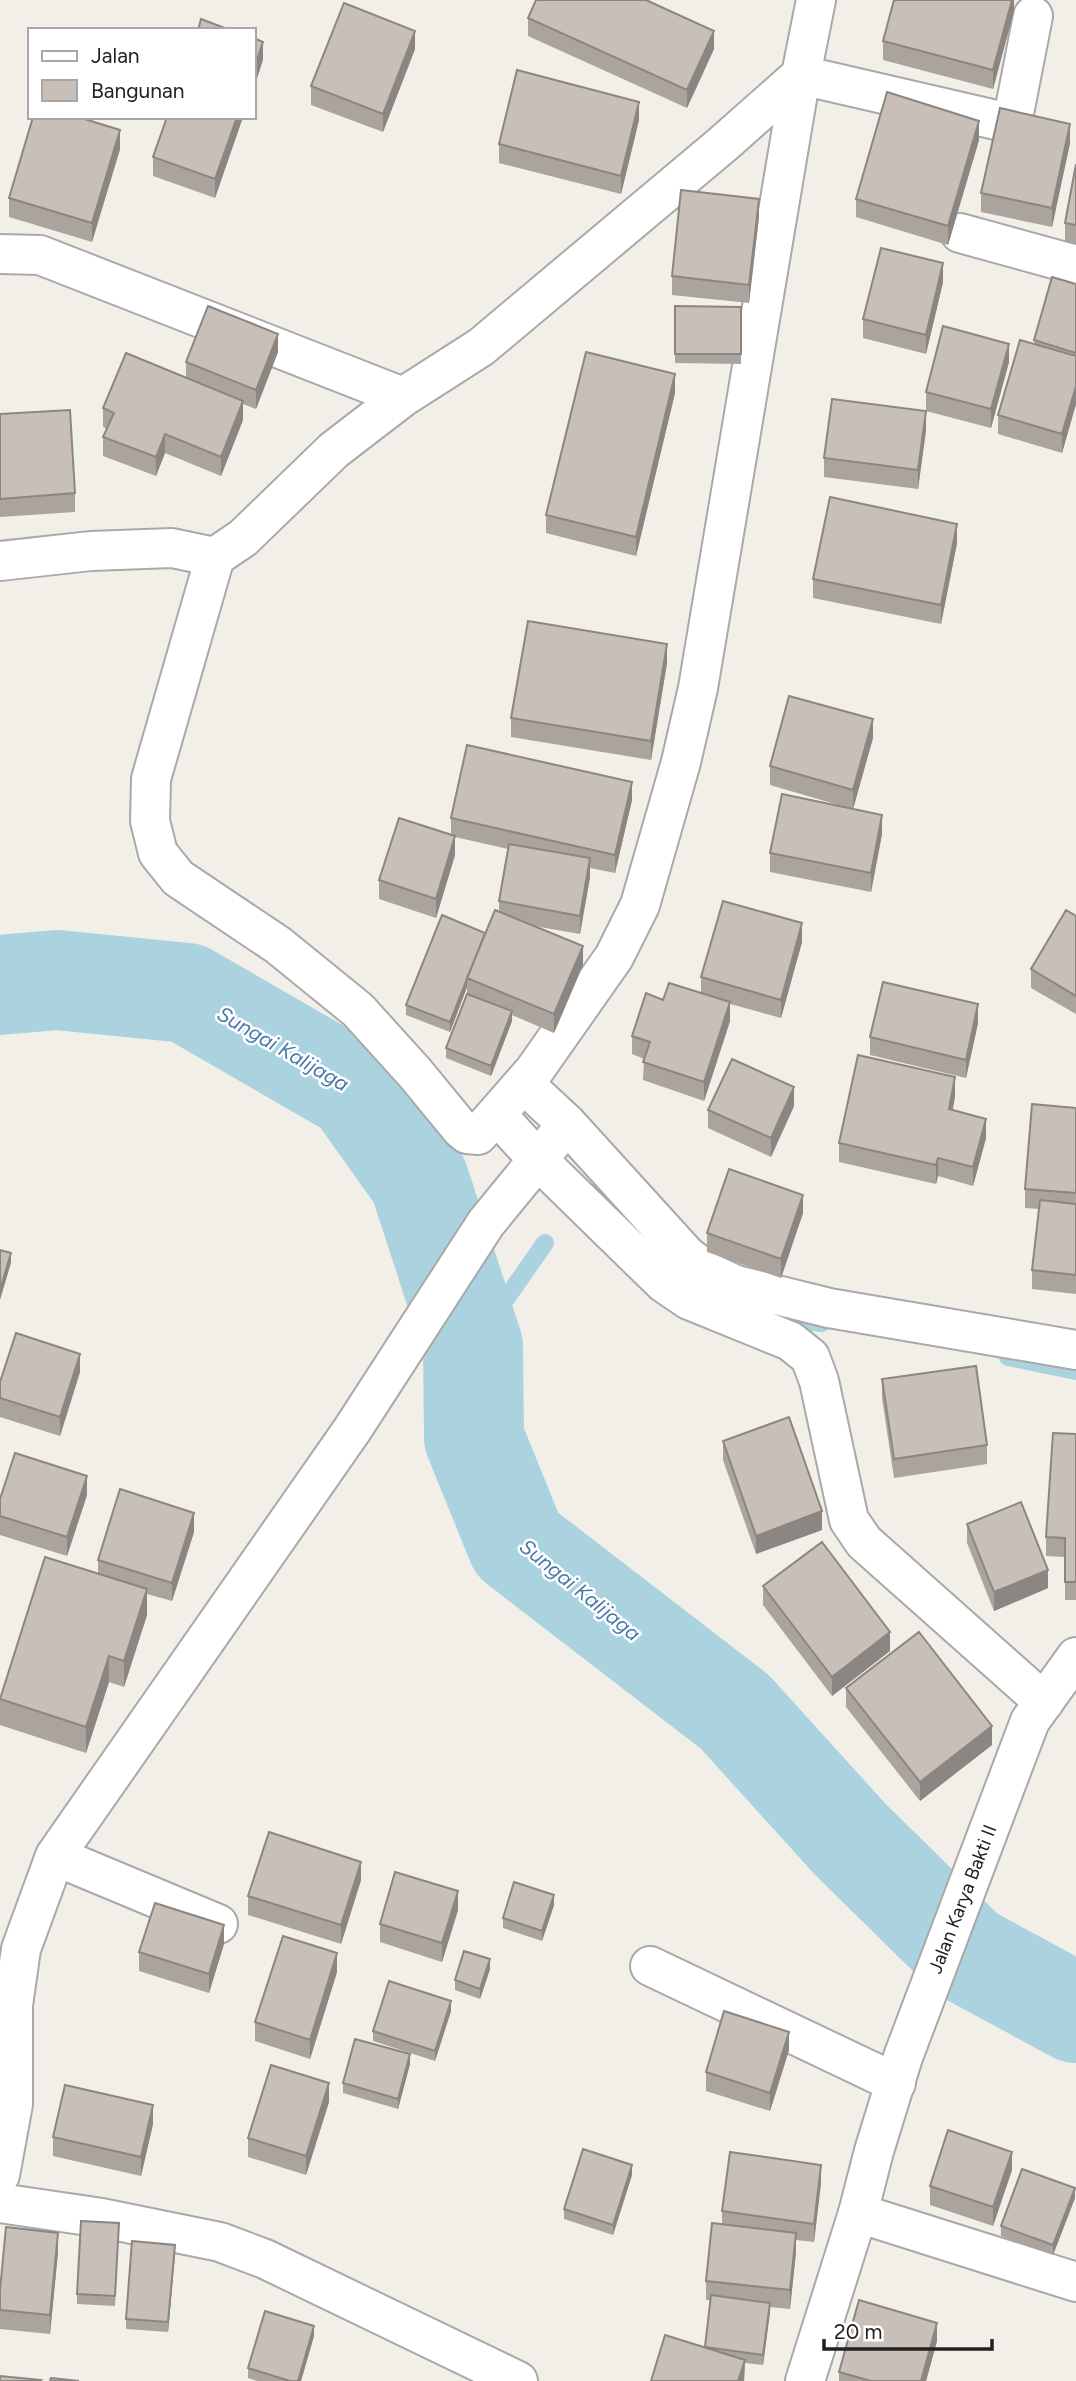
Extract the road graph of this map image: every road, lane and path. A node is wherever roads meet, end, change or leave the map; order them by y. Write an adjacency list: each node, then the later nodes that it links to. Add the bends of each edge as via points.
1 (816, 0): 3 (street)
2 (1033, 16): 3 (street, via 1015,107 1004,120)
3 (801, 75): 7 (street, via 481,347); 10 (street, via 698,688 681,762 640,905 614,957)
4 (960, 233): 6 (street)
5 (0, 254): 7 (street, via 40,255)
6 (1076, 265)
7 (403, 397): 8 (street, via 334,450 243,538)
8 (215, 557): 9 (street, via 172,548); 11 (street, via 151,779 150,821 158,853 178,878 278,946 358,1010 467,1134 478,1135)
9 (0, 561)
10 (524, 1084): 11 (street); 12 (street)
11 (497, 1115): 13 (street)
12 (567, 1124): 13 (street); 14 (street, via 687,1256 736,1285 829,1308)
13 (538, 1160): 16 (street, via 664,1283 689,1300 790,1341 810,1357 849,1520 864,1542); 17 (street, via 486,1223 352,1430)
14 (1076, 1350)
15 (1076, 1657): 16 (street, Jalan Karya Bakti II)
16 (1044, 1702): 20 (street, Jalan Karya Bakti II, via 1022,1741)
17 (55, 1856): 18 (street); 21 (street, via 21,1949 13,2005 13,2104)
18 (218, 1924)
19 (650, 1966): 20 (street)
20 (900, 2070): 23 (street, Jalan Karya Bakti II)
21 (0, 2175)
22 (0, 2203): 25 (street, via 220,2242 265,2259)
23 (858, 2213): 24 (street); 26 (street, Jalan Karya Bakti II)
24 (1076, 2282)
25 (518, 2381)
26 (805, 2381)

